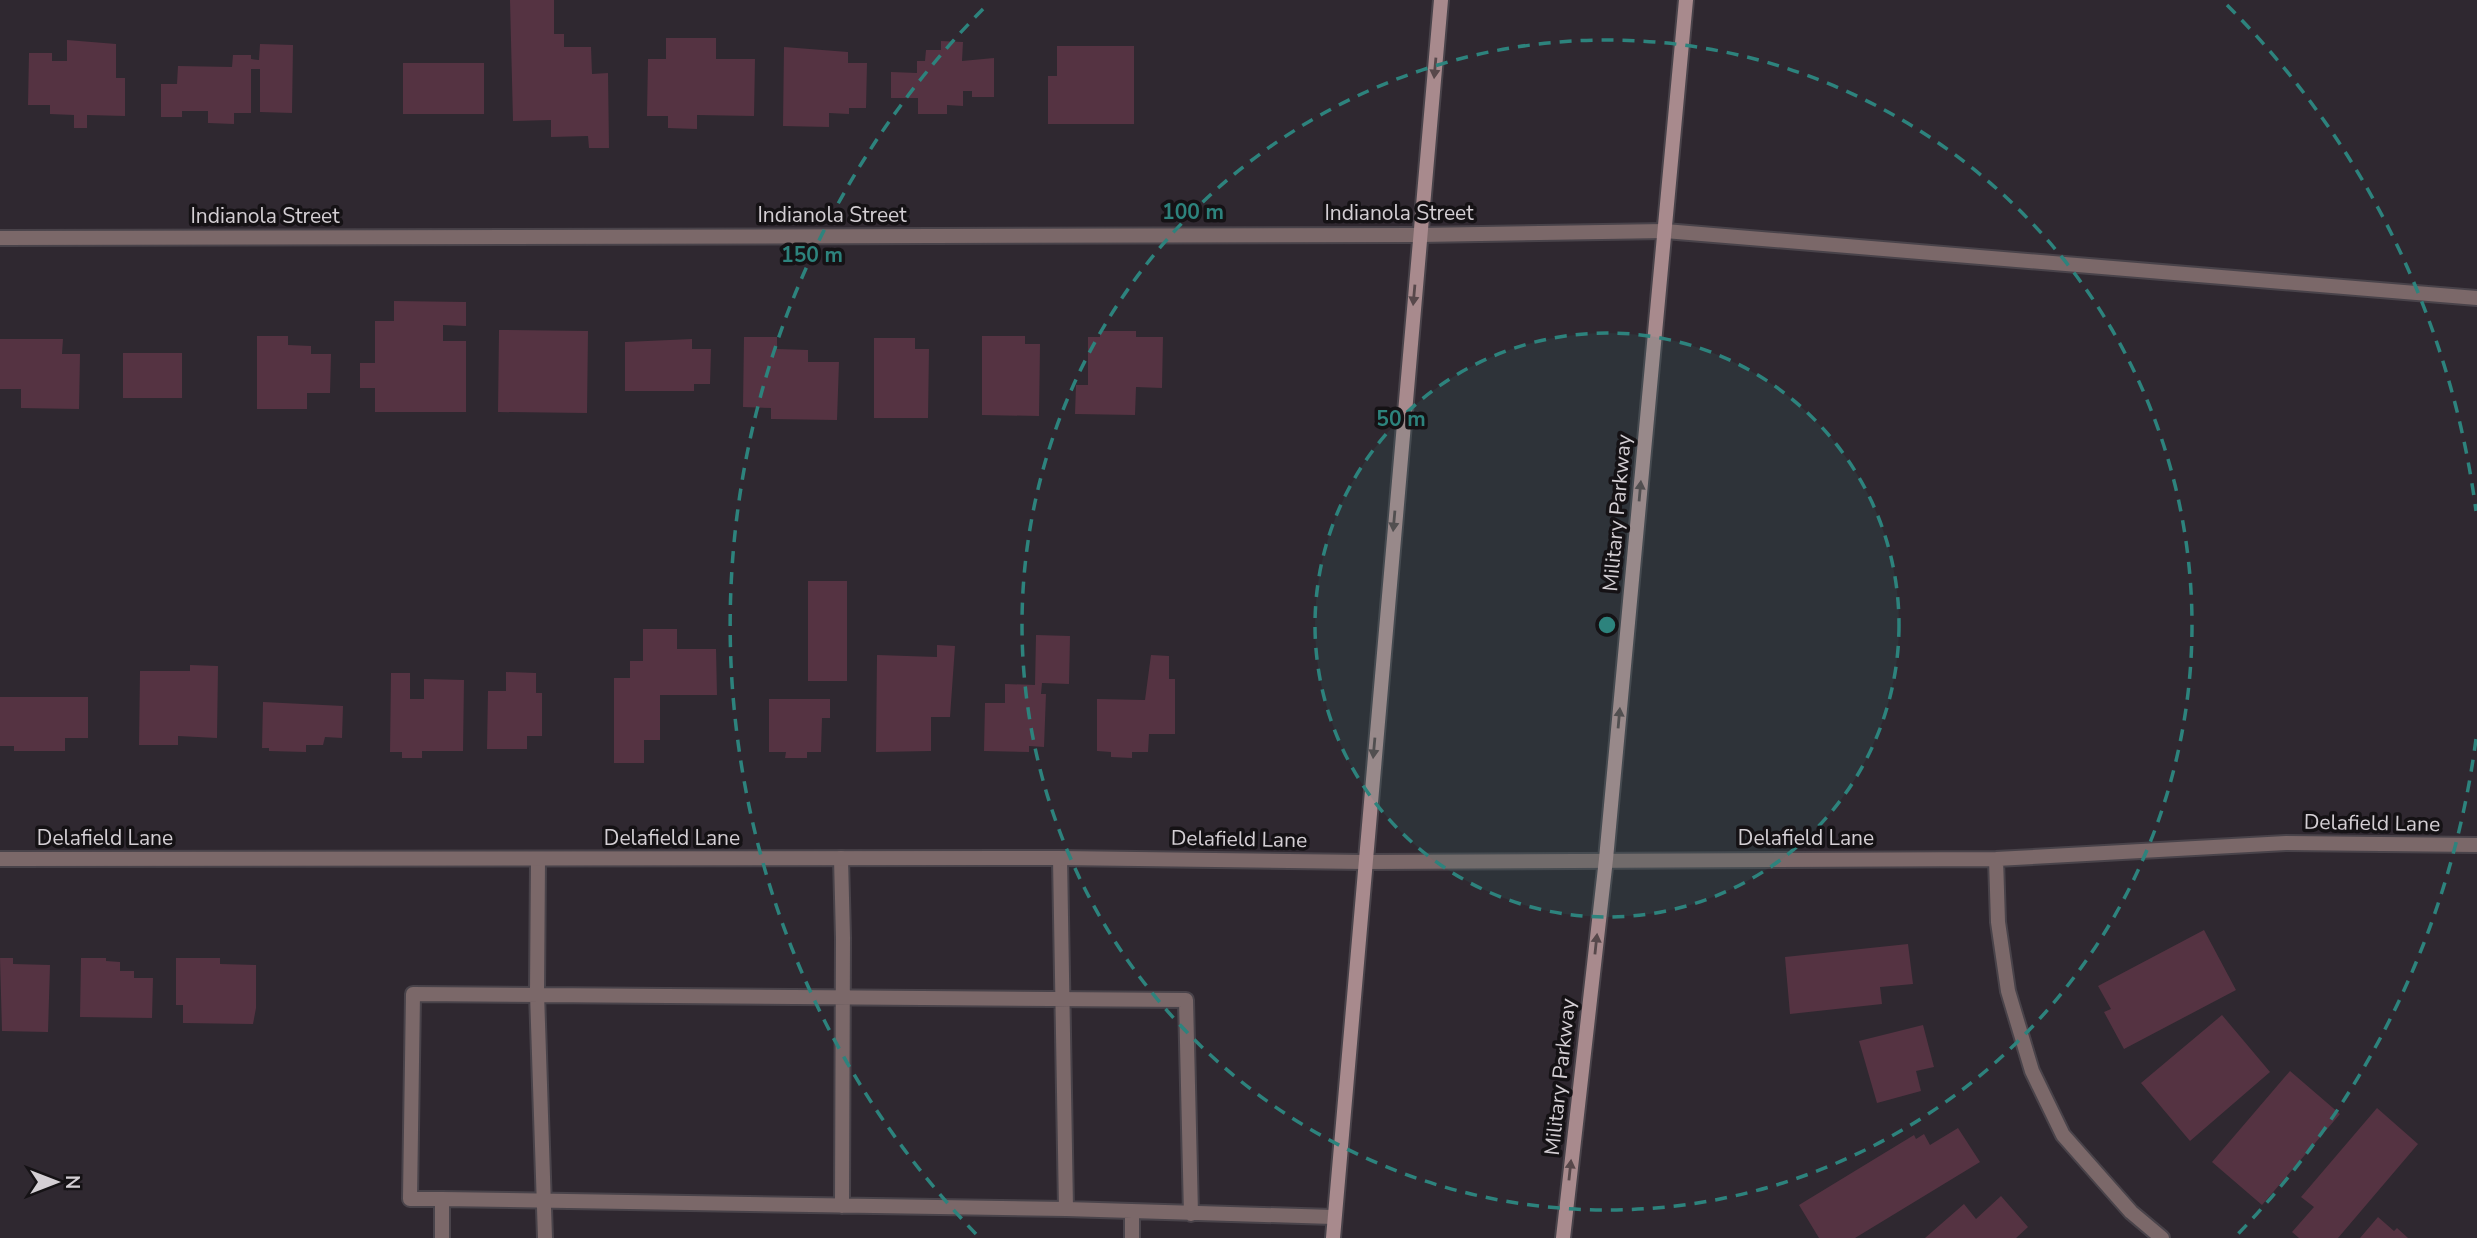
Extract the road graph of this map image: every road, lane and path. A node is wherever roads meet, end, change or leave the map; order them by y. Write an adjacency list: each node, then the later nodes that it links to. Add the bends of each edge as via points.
1 (1441, 0): 4 (main road, one-way to 4)
2 (1686, 0): 3 (main road, Military Parkway)
3 (1665, 232): 4 (street, Indianola Street); 6 (street, Indianola Street); 11 (main road, Military Parkway, one-way to 3)
4 (1420, 235): 5 (street, Indianola Street); 14 (main road, one-way to 14)
5 (0, 238)
6 (2477, 298)
7 (2477, 845): 12 (street, Delafield Lane, via 2286,843)
8 (841, 858): 9 (street, Delafield Lane); 13 (street, Delafield Lane); 16 (street)
9 (1060, 858): 14 (street, Delafield Lane); 17 (street)
10 (0, 859): 13 (street, Delafield Lane)
11 (1606, 859): 12 (street, Delafield Lane); 14 (street, Delafield Lane); 29 (main road, Military Parkway, one-way to 11)
12 (1996, 859): 30 (street, via 1998,922 2008,991 2032,1071 2063,1135 2132,1212)
13 (538, 860): 15 (street)
14 (1364, 862): 24 (main road)
15 (537, 993): 16 (street); 18 (street, via 413,994 410,1199); 19 (street)
16 (843, 998): 17 (street); 20 (street)
17 (1062, 998): 21 (street); 23 (street, via 1186,1000)
18 (442, 1199): 19 (street); 25 (street)
19 (545, 1199): 20 (street); 26 (street)
20 (842, 1206): 21 (street)
21 (1066, 1209): 22 (street)
22 (1132, 1211): 23 (street); 27 (street)
23 (1191, 1214): 24 (street)
24 (1333, 1217): 28 (main road)
25 (442, 1238)
26 (545, 1238)
27 (1132, 1238)
28 (1333, 1238)
29 (1563, 1238)
30 (2162, 1238)

